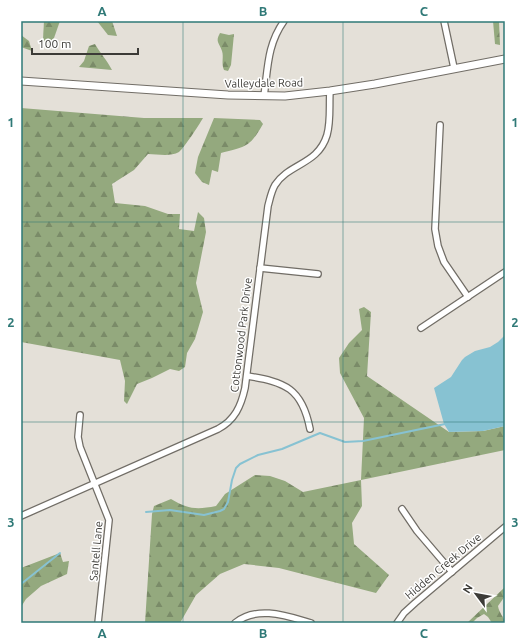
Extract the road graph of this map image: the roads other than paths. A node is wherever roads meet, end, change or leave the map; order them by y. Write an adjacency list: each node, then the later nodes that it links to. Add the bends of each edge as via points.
1 (284, 21): 7 (street, via 276,32 269,52)
2 (444, 21): 4 (street)
3 (505, 59): 4 (street, Valleydale Road)
4 (454, 68): 6 (street, Valleydale Road)
5 (21, 81): 7 (street, Valleydale Road)
6 (330, 91): 7 (street, Valleydale Road); 9 (street, Cottonwood Park Drive, via 328,133 320,149 308,161 280,178 271,192)
7 (264, 96)
8 (440, 125): 12 (street, via 435,229 444,262)
9 (260, 268): 11 (street); 14 (street, Cottonwood Park Drive)
10 (505, 272): 12 (street)
11 (318, 274)
12 (468, 297): 13 (street)
13 (421, 328)
14 (246, 376): 16 (street, via 269,379 289,388 306,412); 17 (street, Cottonwood Park Drive, via 240,407 227,424)
15 (80, 415): 17 (street, Santell Lane, via 78,441)
16 (310, 429)
17 (96, 484): 19 (street, Cottonwood Park Drive); 22 (street, Santell Lane, via 109,520)
18 (402, 509): 21 (street)
19 (21, 516)
20 (505, 527): 21 (street, Hidden Creek Drive)
21 (452, 572): 25 (street, Hidden Creek Drive, via 404,613)
22 (98, 623)
23 (235, 623): 24 (street, via 248,616 266,613)
24 (311, 623)
25 (397, 623)

